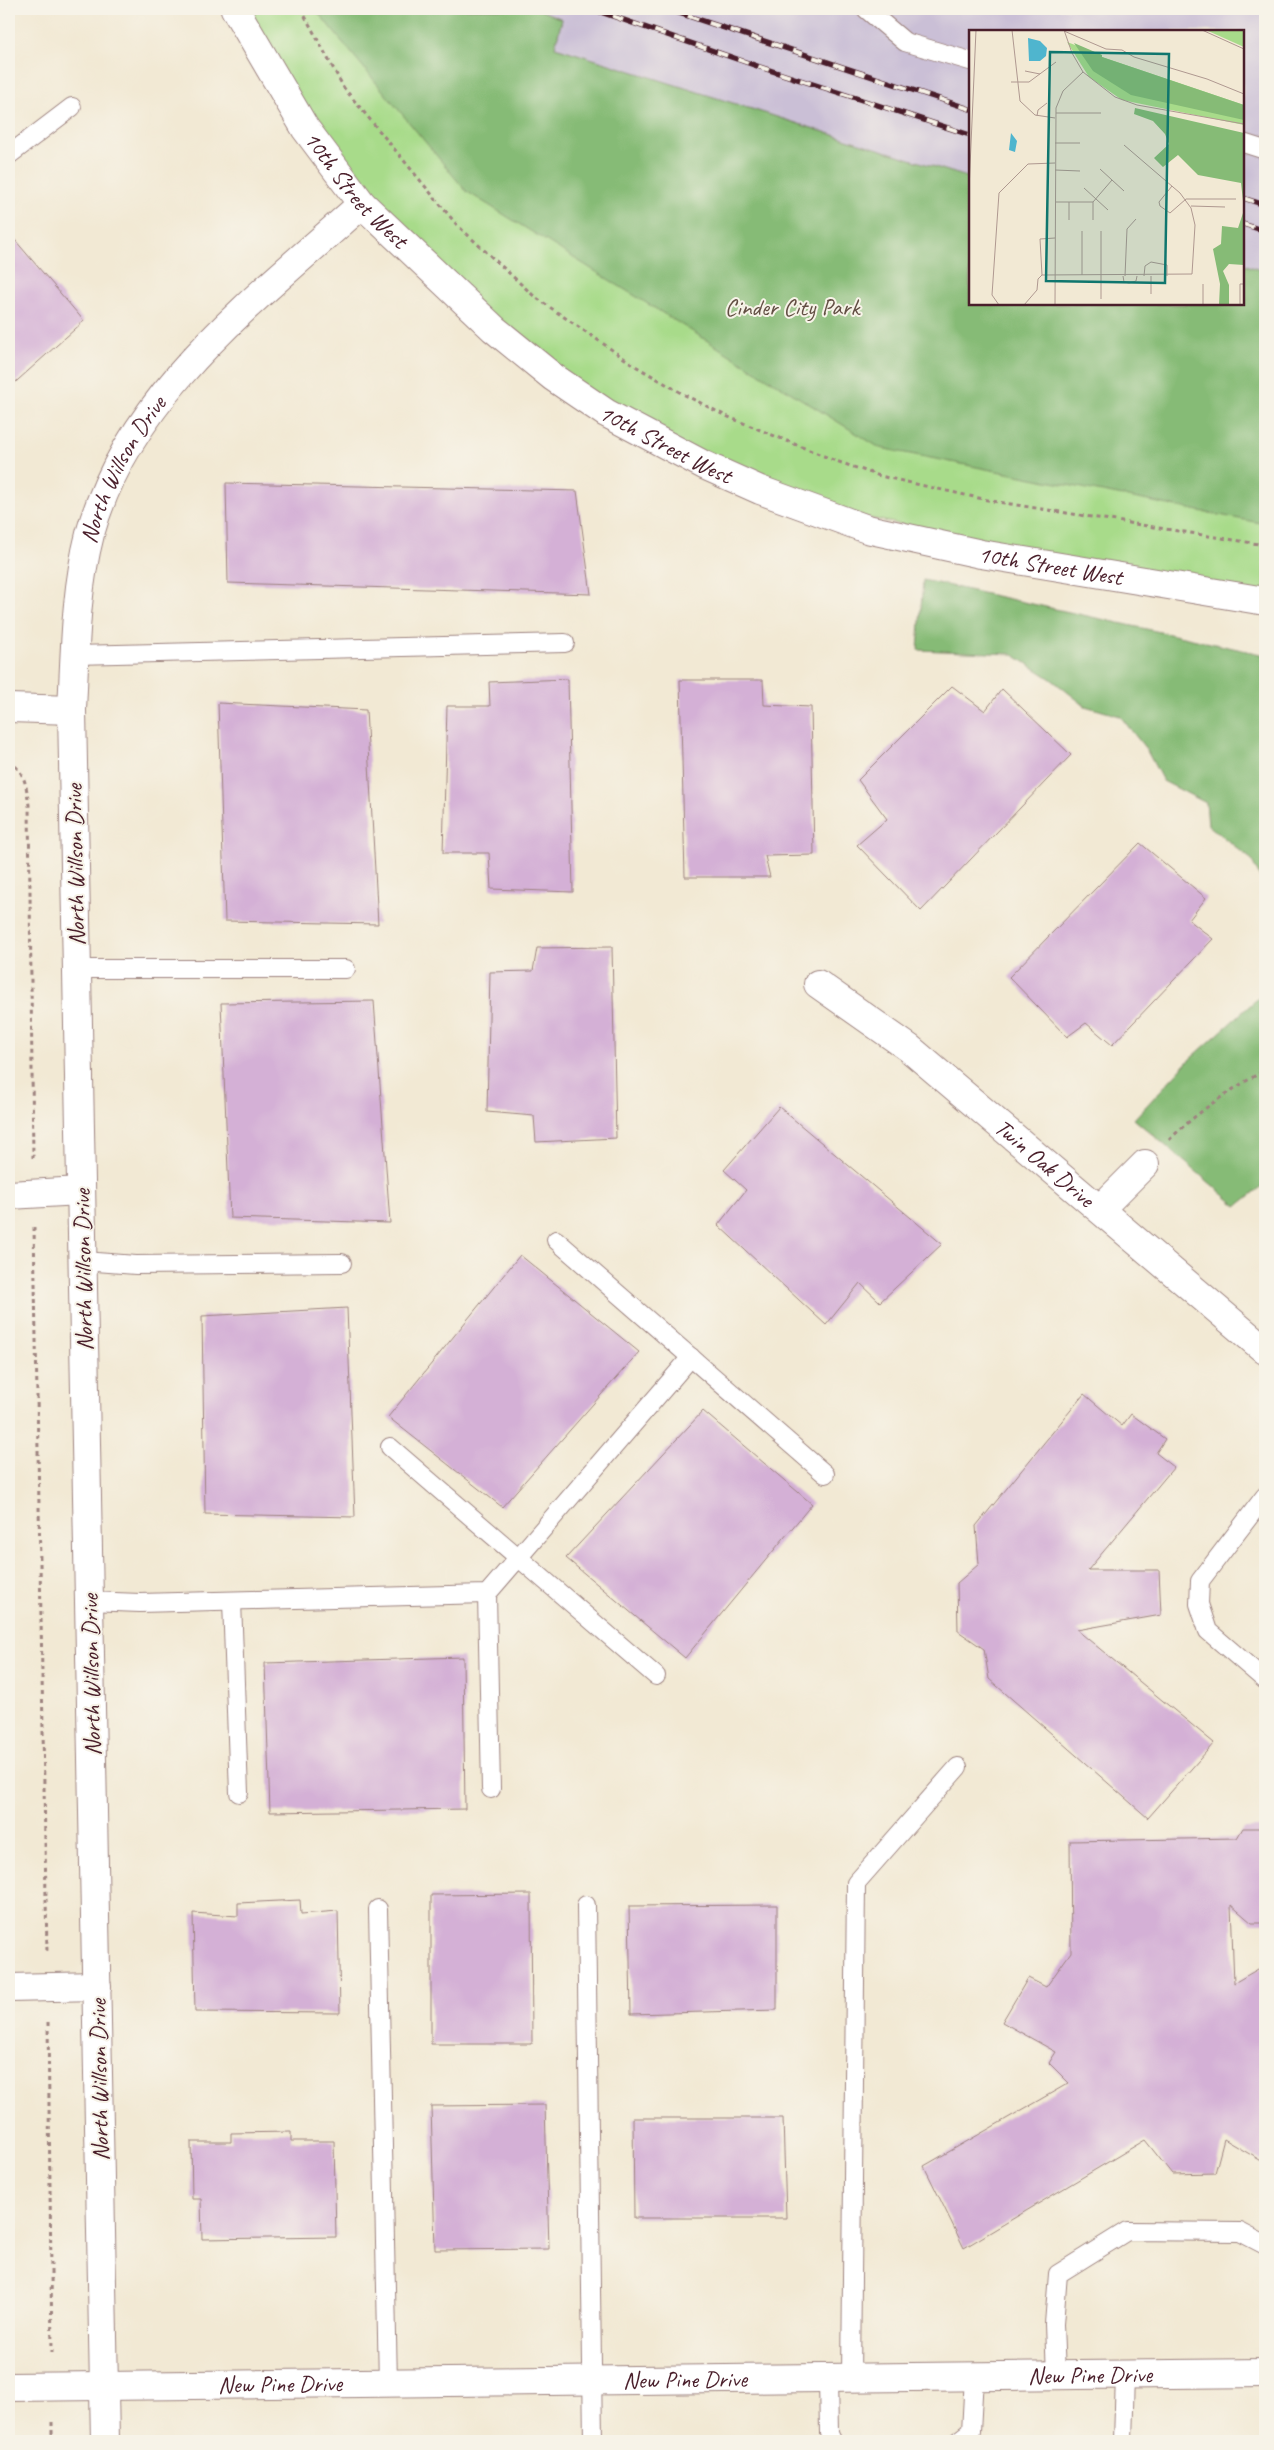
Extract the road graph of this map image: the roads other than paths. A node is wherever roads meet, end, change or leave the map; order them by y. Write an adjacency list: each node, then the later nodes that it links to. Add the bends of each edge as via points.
1 (235, 9): 8 (street, 10th Street West, via 305,128)
2 (866, 9): 3 (lane, via 906,42)
3 (969, 61)
4 (72, 107): 7 (lane)
5 (1244, 143): 6 (lane)
6 (1265, 150)
7 (9, 155)
8 (362, 204): 9 (street, 10th Street West, via 494,330 553,377 660,442 760,490 867,529 919,542); 11 (street, North Willson Drive, via 207,344 150,411 112,474 90,533 78,594)
9 (1265, 601)
10 (565, 644): 11 (lane)
11 (75, 655): 13 (street, North Willson Drive)
12 (9, 708): 13 (street)
13 (72, 710): 14 (street, North Willson Drive)
14 (77, 968): 15 (lane); 18 (street, North Willson Drive)
15 (346, 969)
16 (818, 984): 20 (street, Twin Oak Drive, via 909,1048)
17 (1145, 1164): 20 (street)
18 (81, 1192): 19 (street); 22 (street, North Willson Drive)
19 (21, 1194)
20 (1100, 1209): 24 (street, Twin Oak Drive)
21 (556, 1240): 25 (lane)
22 (83, 1261): 23 (lane, via 136,1265); 31 (street, North Willson Drive)
23 (342, 1263)
24 (1265, 1350)
25 (690, 1357): 27 (lane); 29 (lane)
26 (390, 1447): 29 (lane)
27 (825, 1474)
28 (1265, 1496): 34 (lane, via 1200,1581 1198,1604 1208,1631)
29 (518, 1559): 30 (lane); 33 (lane)
30 (488, 1594): 32 (lane); 36 (lane)
31 (89, 1601): 32 (lane); 40 (street, North Willson Drive)
32 (232, 1601): 37 (lane)
33 (656, 1676)
34 (1265, 1680)
35 (958, 1767): 47 (lane, via 856,1883)
36 (491, 1789)
37 (239, 1793)
38 (586, 1905): 48 (lane)
39 (378, 1909): 49 (lane)
40 (97, 1986): 41 (street); 50 (street, North Willson Drive)
41 (9, 1988)
42 (1265, 2245): 45 (lane, via 1240,2232 1127,2231 1058,2274 1054,2324)
43 (1265, 2373): 44 (street, New Pine Drive)
44 (1125, 2375): 45 (street, New Pine Drive); 56 (lane)
45 (1056, 2376): 46 (street, New Pine Drive)
46 (974, 2377): 47 (street, New Pine Drive); 55 (lane, via 971,2431)
47 (840, 2378): 48 (street, New Pine Drive); 54 (lane, via 829,2433)
48 (592, 2381): 49 (street, New Pine Drive); 53 (lane)
49 (388, 2383): 50 (street, New Pine Drive)
50 (104, 2386): 51 (street, New Pine Drive); 52 (street, North Willson Drive)
51 (9, 2387)
52 (105, 2441)
53 (593, 2441)
54 (833, 2441)
55 (958, 2441)
56 (1123, 2441)

